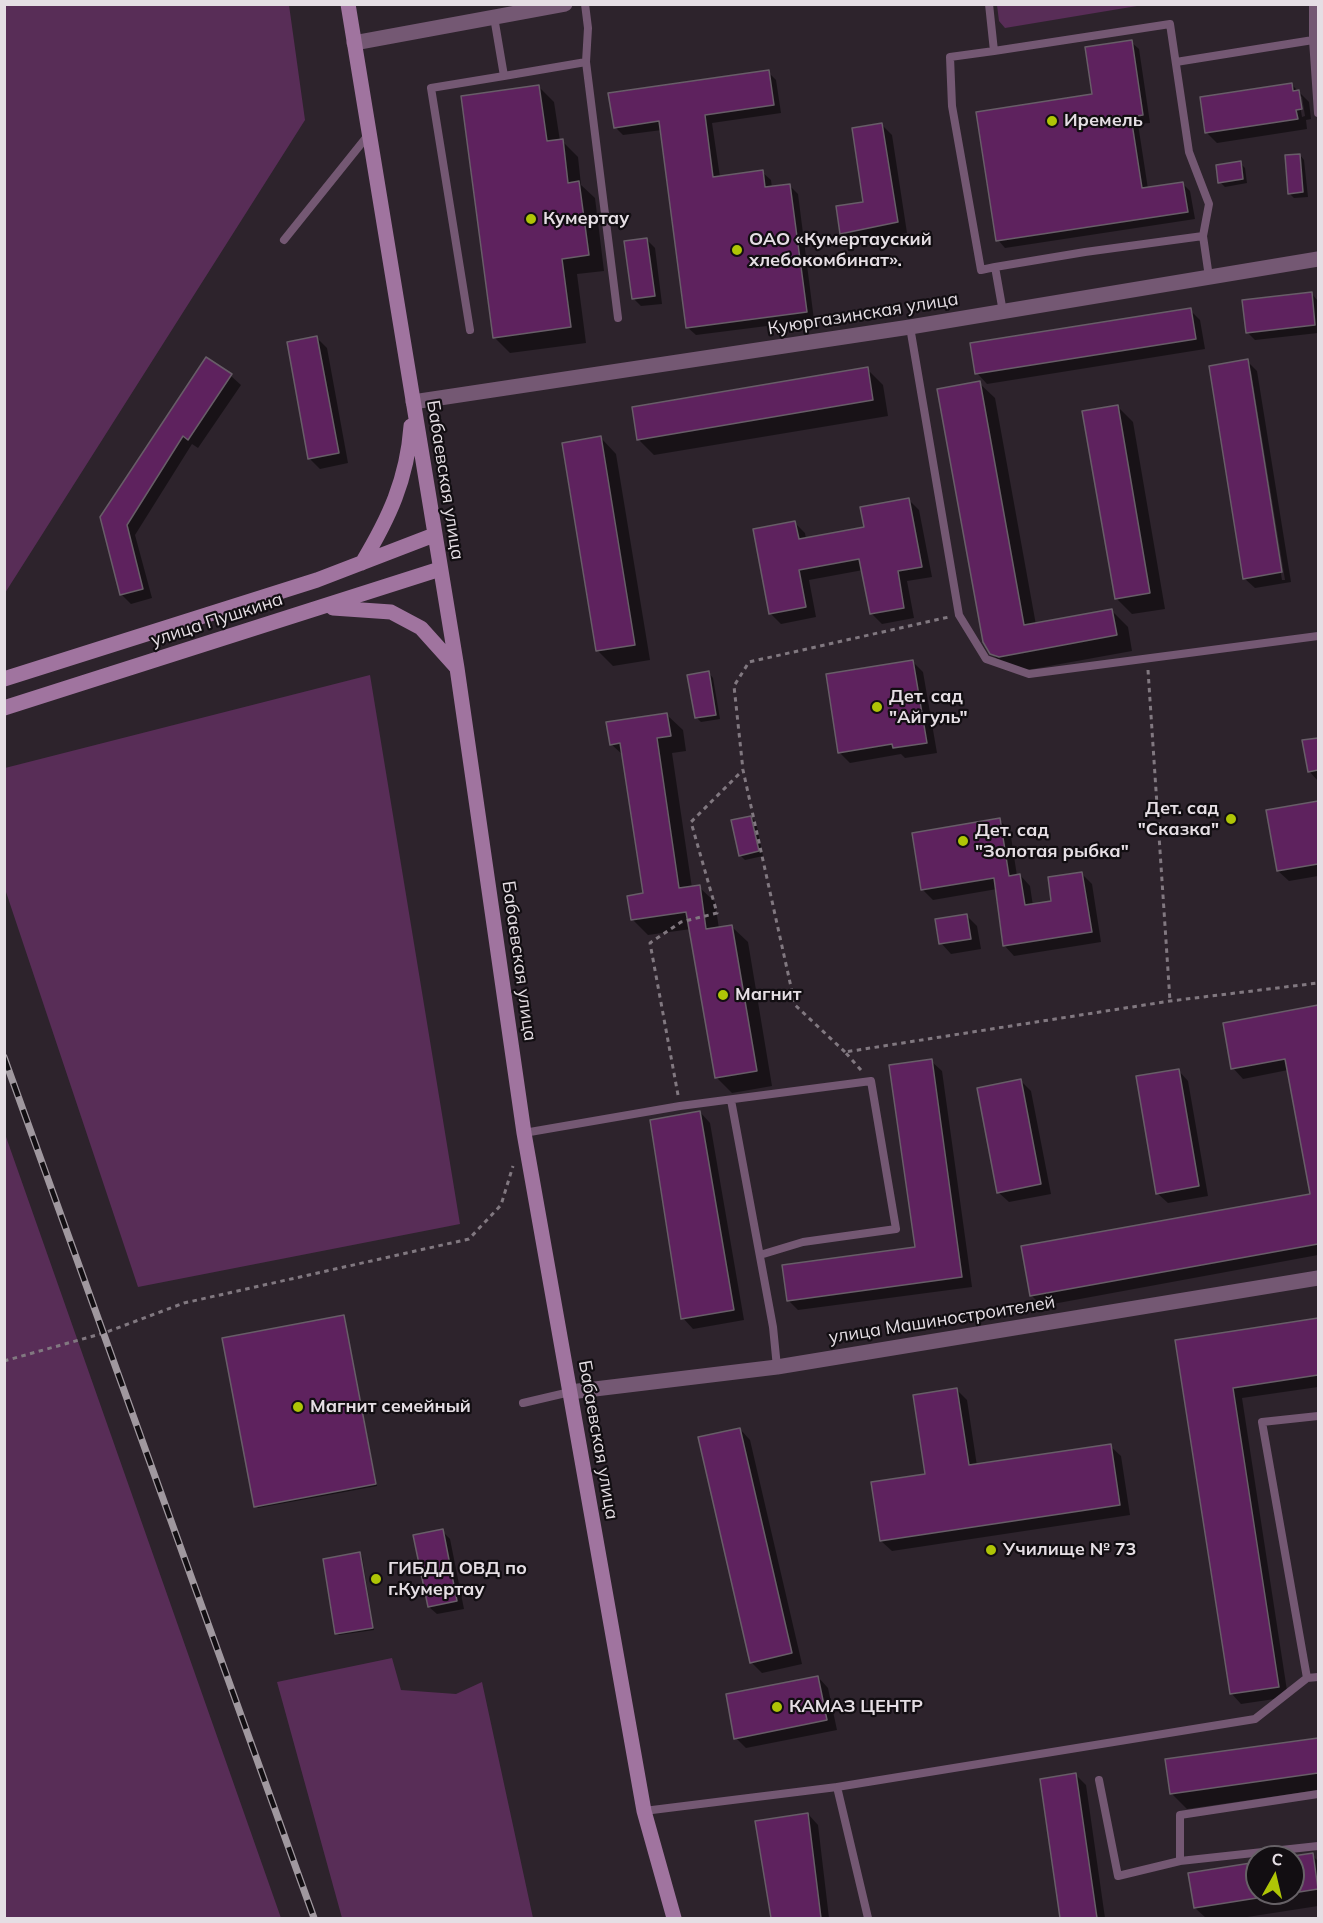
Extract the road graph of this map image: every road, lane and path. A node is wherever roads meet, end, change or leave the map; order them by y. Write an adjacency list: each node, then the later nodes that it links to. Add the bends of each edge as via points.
1 (348, 4): 8 (main road, Бабаевская улица)
2 (565, 4): 6 (street)
3 (585, 4): 10 (lane)
4 (989, 4): 9 (lane)
5 (1313, 4): 7 (lane)
6 (494, 17): 8 (street); 12 (lane)
7 (1313, 40): 11 (lane); 13 (lane)
8 (354, 43): 14 (main road, Бабаевская улица)
9 (994, 51): 11 (lane, via 1170,24); 18 (lane, via 950,57 952,106 981,270)
10 (586, 62): 12 (lane); 21 (lane)
11 (1176, 62): 15 (lane, via 1189,152 1209,204)
12 (504, 76): 23 (lane, via 431,88)
13 (1318, 113)
14 (369, 134): 16 (lane); 24 (main road, Бабаевская улица)
15 (1203, 236): 18 (lane); 19 (lane)
16 (284, 240)
17 (1318, 259): 19 (street, Куюргазинская улица)
18 (995, 267): 20 (lane)
19 (1209, 277): 20 (street, Куюргазинская улица)
20 (1003, 312): 22 (street, Куюргазинская улица)
21 (618, 318)
22 (910, 327): 24 (street, Куюргазинская улица); 29 (lane)
23 (470, 330)
24 (413, 402): 25 (main road, Бабаевская улица); 26 (main road, via 409,452 399,488 384,527)
25 (434, 535): 26 (main road, улица Пушкина); 27 (main road, Бабаевская улица)
26 (362, 563): 33 (main road, улица Пушкина)
27 (440, 569): 28 (main road, улица Пушкина); 32 (main road, Бабаевская улица)
28 (324, 607): 32 (main road, via 391,612 421,628); 34 (main road, улица Пушкина)
29 (960, 615): 31 (lane, via 986,659 1029,674); 35 (path, via 749,662 734,686)
30 (1318, 636): 31 (lane)
31 (1147, 658): 37 (path)
32 (457, 668): 42 (main road, Бабаевская улица)
33 (4, 679)
34 (4, 708)
35 (743, 770): 38 (path, via 795,1005); 41 (path, via 691,822 717,913 681,922 650,943)
36 (1318, 983): 37 (path)
37 (1170, 1001): 38 (path)
38 (845, 1052): 39 (path)
39 (871, 1081): 40 (lane); 44 (lane, via 896,1229 803,1242)
40 (731, 1100): 41 (lane); 44 (lane)
41 (680, 1106): 42 (lane)
42 (524, 1133): 48 (main road, Бабаевская улица)
43 (514, 1164): 46 (path, via 501,1205 469,1239 184,1303 104,1333)
44 (760, 1256): 47 (lane)
45 (1318, 1278): 47 (street, улица Машиностроителей)
46 (4, 1360)
47 (777, 1367): 48 (street, улица Машиностроителей)
48 (570, 1392): 49 (lane); 56 (main road, Бабаевская улица)
49 (523, 1402)
50 (1318, 1416): 52 (lane, via 1262,1422)
51 (1318, 1677): 52 (lane)
52 (1307, 1678): 54 (lane, via 1255,1719)
53 (1099, 1780): 58 (lane, via 1118,1876)
54 (837, 1787): 56 (lane); 60 (lane)
55 (1318, 1794): 58 (lane, via 1180,1815)
56 (644, 1811): 59 (main road, Бабаевская улица)
57 (1318, 1846): 58 (lane)
58 (1180, 1861)
59 (674, 1918)
60 (868, 1918)

